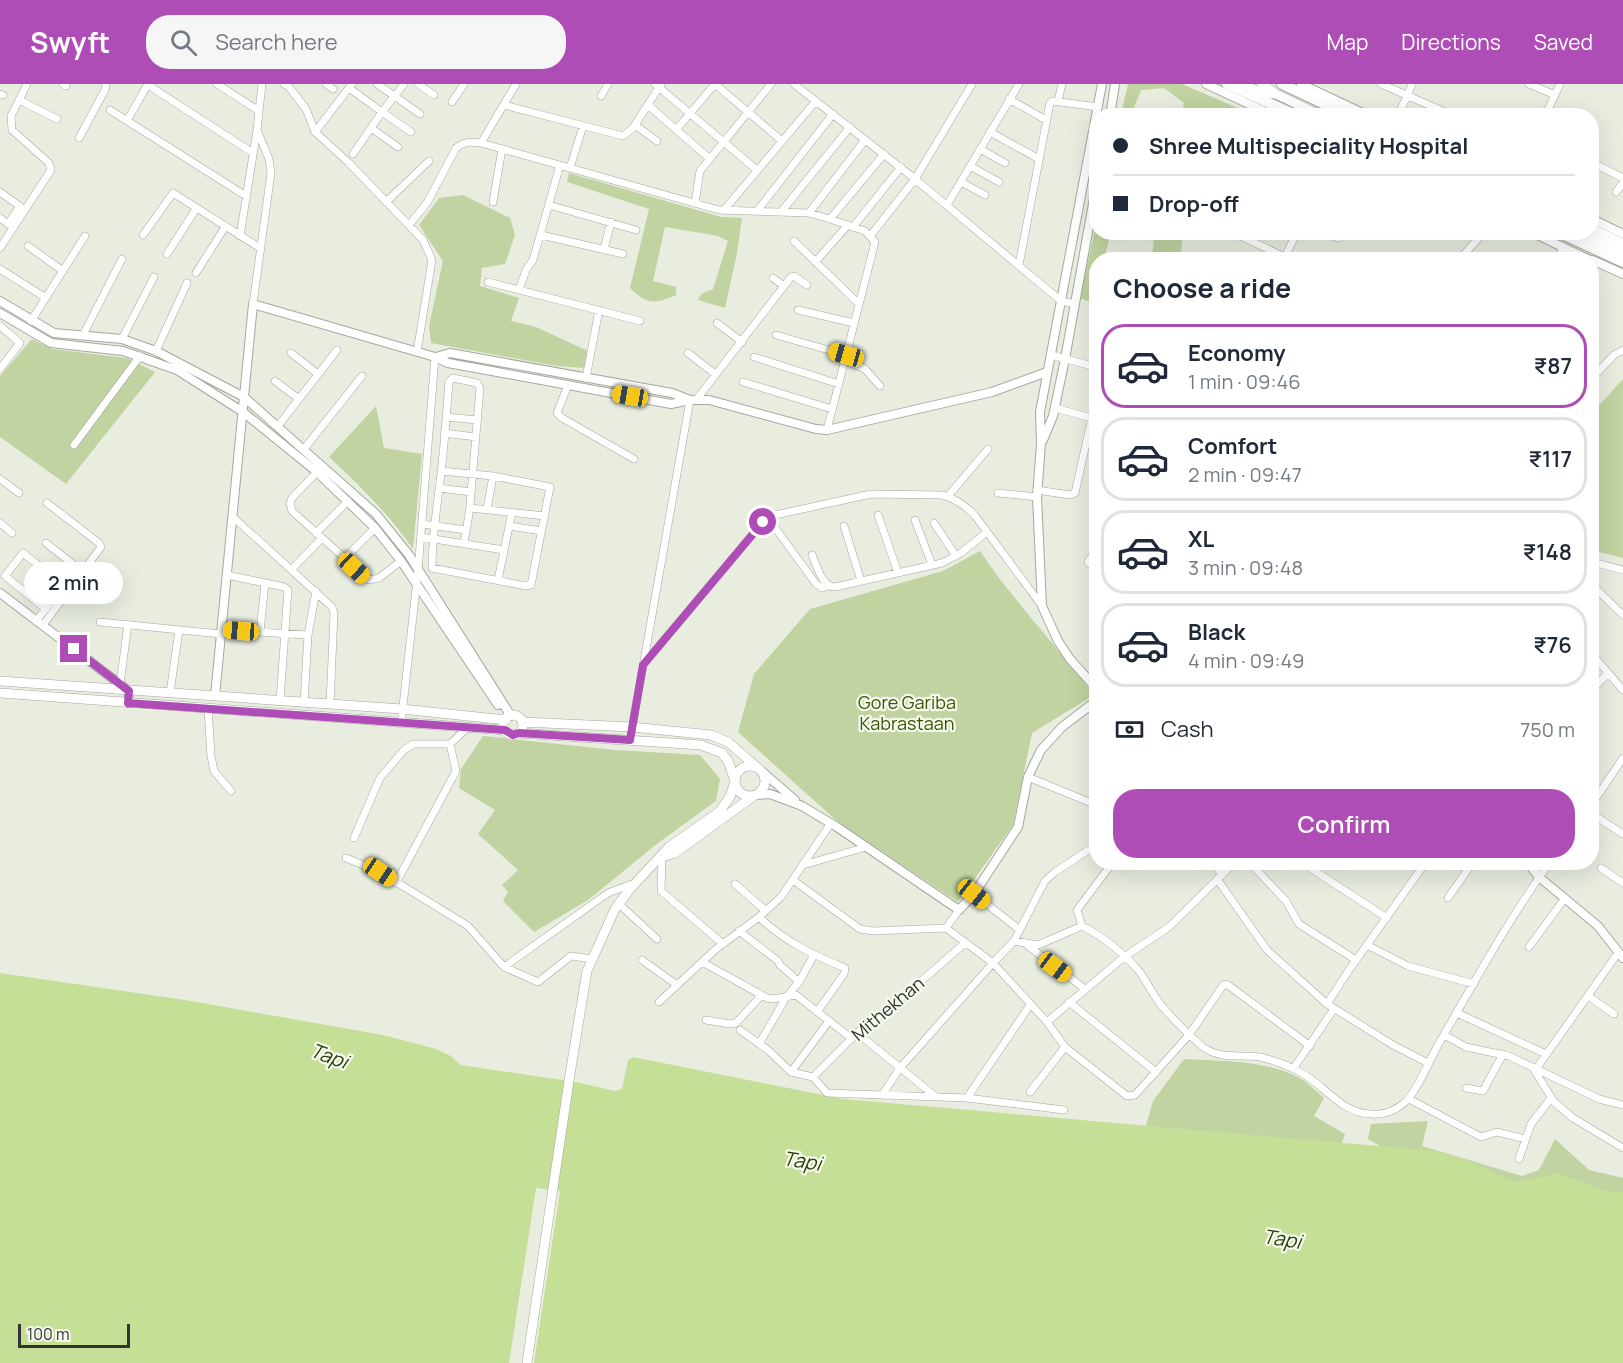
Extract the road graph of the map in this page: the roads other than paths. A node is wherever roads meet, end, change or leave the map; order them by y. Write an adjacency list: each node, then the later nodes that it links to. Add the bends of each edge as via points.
1 (27, 84): 41 (street)
2 (106, 84): 76 (street)
3 (217, 84): 58 (street)
4 (262, 84): 58 (street)
5 (377, 84): 37 (street)
6 (404, 84): 37 (street)
7 (418, 84): 35 (street)
8 (464, 84): 44 (street)
9 (516, 84): 45 (street)
10 (608, 84): 38 (street)
11 (715, 84): 60 (street); 61 (street)
12 (771, 84): 60 (street)
13 (794, 84): 33 (street)
14 (972, 84): 100 (street)
15 (1018, 84): 40 (street)
16 (1062, 84): 43 (street)
17 (1102, 84): 47 (street)
18 (1115, 84): 48 (street)
19 (1206, 84): 49 (street)
20 (1227, 84): 50 (main road)
21 (1241, 84): 34 (main road)
22 (1262, 84): 34 (main road)
23 (1282, 84): 52 (main road)
24 (1301, 84): 53 (street)
25 (1381, 84): 39 (street)
26 (1412, 84): 39 (street)
27 (1529, 84): 36 (street)
28 (1560, 84): 36 (street)
29 (148, 85): 66 (street); 85 (street)
30 (288, 85): 73 (street, via 306,109)
31 (659, 85): 46 (street); 61 (street)
32 (350, 86): 59 (street); 73 (street)
33 (803, 87): 42 (street)
34 (1276, 94): 51 (main road)
35 (434, 95)
36 (1555, 95): 56 (street)
37 (394, 96): 59 (street); 62 (street)
38 (601, 96)
39 (1406, 96): 54 (street); 55 (street)
40 (1009, 99): 65 (street); 75 (street)
41 (19, 100): 64 (street); 113 (street, via 11,116 12,130 51,166 50,173)
42 (816, 101): 63 (street); 80 (street)
43 (1058, 101): 47 (street); 65 (street, via 1050,103)
44 (452, 102)
45 (504, 105): 67 (street); 81 (street)
46 (648, 105): 68 (street); 72 (street)
47 (1098, 107)
48 (1111, 108)
49 (1258, 108)
50 (1280, 108)
51 (1305, 108)
52 (1333, 108)
53 (1353, 108)
54 (1401, 108)
55 (1435, 108)
56 (1549, 108)
57 (110, 110): 66 (street)
58 (259, 111): 71 (street)
59 (382, 112): 70 (street); 74 (street)
60 (747, 112): 79 (street); 80 (street)
61 (690, 113): 72 (street); 79 (street)
62 (420, 114)
63 (833, 114): 69 (street); 116 (street)
64 (57, 119)
65 (1046, 120): 90 (street)
66 (127, 121): 107 (street)
67 (583, 126): 68 (street, via 623,136); 97 (street)
68 (635, 126): 78 (street)
69 (850, 127): 77 (street); 117 (street)
70 (371, 128): 82 (street); 86 (street)
71 (257, 130): 85 (street); 146 (street, via 271,173)
72 (676, 130): 89 (street)
73 (315, 132): 108 (street)
74 (411, 132)
75 (990, 132): 84 (street); 90 (street)
76 (79, 138)
77 (865, 140): 87 (street); 118 (street)
78 (657, 141)
79 (723, 141): 89 (street); 98 (street)
80 (782, 141): 98 (street)
81 (481, 143): 83 (street); 123 (street, via 463,142 456,148 427,203)
82 (398, 147)
83 (502, 149): 93 (street); 109 (street)
84 (980, 149): 92 (street); 94 (street)
85 (253, 153): 107 (street)
86 (353, 154)
87 (884, 154): 96 (street); 120 (street)
88 (1089, 154): 173 (street)
89 (710, 159): 110 (street, via 698,176)
90 (1039, 159): 159 (street)
91 (429, 161): 108 (street)
92 (1005, 163)
93 (560, 165): 97 (street); 111 (street)
94 (970, 166): 101 (street); 102 (street)
95 (1599, 166): 99 (street)
96 (901, 167): 100 (street); 126 (street)
97 (570, 168): 110 (street)
98 (757, 170): 115 (street)
99 (1623, 178)
100 (915, 179): 112 (street); 133 (street)
101 (961, 182): 106 (street); 112 (street)
102 (999, 182)
103 (1623, 183): 105 (street)
104 (0, 192): 113 (street)
105 (1616, 192)
106 (985, 195)
107 (246, 196): 135 (street)
108 (386, 202): 123 (street)
109 (493, 202)
110 (695, 203): 115 (street)
111 (549, 205): 121 (street); 132 (street)
112 (947, 205): 159 (street)
113 (23, 208): 124 (street)
114 (196, 209): 125 (street); 131 (street, via 172,193); 152 (street)
115 (724, 210): 116 (street)
116 (757, 211): 117 (street)
117 (781, 212): 118 (street)
118 (809, 213): 120 (street)
119 (0, 218): 124 (street)
120 (830, 219): 126 (street)
121 (611, 222): 128 (street); 147 (street)
122 (1599, 222): 130 (street)
123 (409, 225): 192 (street, via 423,240 432,260)
124 (11, 226): 145 (street)
125 (225, 226): 135 (street); 162 (street)
126 (851, 226): 133 (street); 156 (street)
127 (1089, 226): 176 (street)
128 (636, 230)
129 (1599, 232): 142 (main road)
130 (1623, 234)
131 (143, 235)
132 (541, 235): 147 (street); 170 (street)
133 (871, 235): 174 (street, via 875,242)
134 (85, 236): 161 (street)
135 (240, 236): 146 (street)
136 (1249, 240): 148 (street)
137 (1477, 240): 149 (street)
138 (1548, 240): 144 (street)
139 (1575, 240): 157 (main road)
140 (1594, 240): 154 (main road)
141 (794, 241): 156 (street)
142 (1623, 244)
143 (27, 246): 161 (street)
144 (1563, 247): 150 (street); 151 (street)
145 (0, 248)
146 (260, 248): 175 (street)
147 (604, 249): 153 (street)
148 (1275, 252)
149 (1466, 252)
150 (1561, 252)
151 (1574, 252)
152 (167, 254)
153 (623, 254)
154 (1623, 254)
155 (122, 259): 185 (street)
156 (815, 262): 174 (street)
157 (1623, 262)
158 (1599, 264): 163 (street)
159 (1019, 266): 173 (street)
160 (0, 269): 171 (street)
161 (63, 271): 171 (street)
162 (196, 273)
163 (1623, 274)
164 (154, 277): 187 (street)
165 (773, 278): 169 (street)
166 (488, 282): 170 (street)
167 (187, 283): 191 (street)
168 (807, 285): 169 (street, via 794,276)
169 (784, 286): 188 (street)
170 (519, 290): 177 (street)
171 (46, 298): 180 (street)
172 (0, 301): 180 (street)
173 (1061, 301): 176 (street); 195 (street)
174 (858, 303): 183 (street)
175 (253, 304): 192 (street); 214 (street)
176 (1075, 304): 200 (street)
177 (599, 310): 181 (street); 208 (street)
178 (798, 310): 183 (street)
179 (0, 313): 196 (street, via 51,343)
180 (31, 321): 185 (street, via 54,333)
181 (640, 321)
182 (717, 322): 188 (street)
183 (854, 323): 199 (street)
184 (0, 326): 202 (street, via 20,343)
185 (83, 335): 187 (street)
186 (776, 335): 199 (street)
187 (122, 339): 191 (street)
188 (742, 342): 206 (street)
189 (337, 350): 205 (street)
190 (1623, 350): 203 (street)
191 (156, 351): 214 (street)
192 (417, 352): 197 (street)
193 (291, 353): 205 (street)
194 (688, 353): 206 (street)
195 (1051, 355): 200 (street); 204 (street)
196 (140, 356): 219 (street, via 185,375); 229 (street)
197 (435, 357): 208 (street, via 450,353); 212 (street, via 448,363); 256 (street)
198 (754, 357): 211 (street)
199 (845, 358): 211 (street); 213 (street, via 865,369)
200 (1065, 359): 201 (street); 217 (street)
201 (1089, 365)
202 (1, 366)
203 (1599, 370)
204 (1047, 372): 224 (street, via 992,392); 228 (street, via 1040,412)
205 (318, 374): 215 (street)
206 (715, 374): 216 (street)
207 (362, 376): 230 (street)
208 (586, 378): 216 (street)
209 (275, 381): 215 (street)
210 (743, 382): 218 (street)
211 (839, 384): 218 (street)
212 (568, 385): 216 (street, via 671,404); 232 (street, via 557,413)
213 (880, 386)
214 (244, 397): 219 (street); 223 (street)
215 (299, 399): 223 (street)
216 (693, 400): 224 (street, via 709,400); 304 (street)
217 (1054, 408): 222 (street); 228 (street)
218 (832, 409): 224 (street)
219 (243, 412): 234 (street); 251 (street)
220 (446, 417): 221 (street); 221 (street, via 449,382 456,378 479,385); 225 (street)
221 (478, 420): 226 (street)
222 (1089, 421)
223 (278, 426): 230 (street)
224 (827, 430)
225 (444, 433): 226 (street); 233 (street)
226 (476, 437): 235 (street)
227 (1089, 439): 242 (street, via 1076,493)
228 (1041, 443): 242 (street)
229 (74, 445)
230 (304, 449): 279 (street, via 376,514)
231 (988, 449): 243 (street)
232 (634, 459)
233 (441, 471): 235 (street); 238 (street)
234 (317, 472): 244 (street); 265 (street, via 290,502 292,511)
235 (473, 474): 236 (street); 239 (street)
236 (493, 476): 247 (street); 250 (street, via 549,486)
237 (0, 479): 240 (street)
238 (440, 488): 239 (street); 257 (street)
239 (471, 492): 246 (street)
240 (19, 493)
241 (998, 493): 242 (street)
242 (1037, 493): 292 (street)
243 (948, 496): 252 (street, via 871,494); 263 (street, via 972,512)
244 (348, 501): 260 (street); 265 (street)
245 (47, 503): 280 (street, via 100,544)
246 (470, 508): 247 (street); 261 (street)
247 (487, 509): 248 (street)
248 (512, 512): 250 (street); 258 (street)
249 (878, 515): 281 (street)
250 (545, 516): 262 (street)
251 (233, 517): 277 (street); 282 (street)
252 (768, 518): 287 (street, via 816,584); 304 (street)
253 (915, 520): 276 (street)
254 (0, 523): 264 (street)
255 (934, 523): 272 (street)
256 (422, 524): 257 (street); 266 (street)
257 (434, 526): 261 (street); 267 (street)
258 (509, 526): 262 (street); 270 (street)
259 (844, 526): 285 (street)
260 (375, 528): 273 (street); 274 (street)
261 (466, 530): 269 (street)
262 (542, 531): 284 (street, via 531,585)
263 (987, 532): 272 (street); 292 (street)
264 (12, 533)
265 (319, 536): 273 (street); 277 (street)
266 (421, 537): 267 (street); 279 (street)
267 (433, 538): 269 (street); 284 (street, via 433,569)
268 (46, 543): 280 (street)
269 (464, 543): 270 (street)
270 (504, 550): 284 (street)
271 (812, 555): 287 (street)
272 (956, 556): 276 (street)
273 (344, 559): 274 (street, via 369,580 379,578)
274 (401, 561): 288 (street)
275 (1599, 564): 278 (street)
276 (932, 565): 281 (street)
277 (292, 569): 289 (street)
278 (1623, 570)
279 (418, 571): 288 (street); 322 (street)
280 (83, 572): 296 (street)
281 (898, 573): 285 (street)
282 (227, 575): 286 (street); 299 (street)
283 (2, 579): 293 (street); 293 (street, via 26,554 63,585)
284 (498, 580)
285 (861, 581): 287 (street)
286 (265, 583): 300 (street); 301 (street, via 288,590)
287 (828, 586)
288 (417, 587): 321 (street); 322 (street)
289 (316, 591): 302 (street); 318 (street, via 334,613)
290 (1599, 592): 294 (street)
291 (0, 593): 296 (street)
292 (1042, 606): 306 (street, via 1058,641)
293 (46, 609): 296 (street)
294 (1622, 614)
295 (100, 622): 297 (street)
296 (39, 623): 309 (street)
297 (128, 624): 298 (street); 309 (street)
298 (179, 630): 299 (street); 313 (street)
299 (222, 632): 300 (street); 314 (street)
300 (260, 632): 301 (street)
301 (285, 634): 302 (street); 315 (street)
302 (308, 635): 316 (street)
303 (1599, 662): 305 (street)
304 (643, 665): 325 (street)
305 (1608, 673): 308 (street); 310 (street)
306 (1089, 680)
307 (0, 681): 311 (main road)
308 (1599, 683)
309 (120, 684): 311 (street)
310 (1623, 690)
311 (129, 691): 313 (main road); 317 (street)
312 (0, 693): 317 (main road)
313 (170, 693): 314 (main road)
314 (215, 696): 315 (main road); 320 (street)
315 (280, 700): 316 (main road)
316 (304, 702): 318 (main road)
317 (128, 703): 320 (main road)
318 (330, 704): 321 (main road)
319 (1089, 706): 333 (street, via 1047,742)
320 (211, 708): 324 (main road); 335 (street, via 214,771)
321 (402, 709): 322 (main road); 324 (street)
322 (508, 718): 323 (main road, via 518,717); 327 (main road)
323 (522, 722): 325 (main road); 328 (main road)
324 (401, 723): 326 (main road)
325 (632, 727): 329 (street); 332 (main road, via 711,735 728,742)
326 (466, 729): 327 (main road); 330 (street)
327 (505, 730): 328 (main road, via 513,735)
328 (519, 733): 329 (main road)
329 (630, 740): 334 (main road, via 710,748 722,753)
330 (450, 744): 343 (street, via 412,744 404,750 380,778); 362 (street, via 456,771)
331 (1623, 758): 336 (street)
332 (759, 769): 334 (main road, via 745,766); 337 (main road, via 764,785); 339 (street)
333 (1028, 777): 338 (street); 366 (street, via 1018,827)
334 (735, 781): 337 (main road, via 741,793); 346 (main road, via 719,812 669,847)
335 (231, 791)
336 (1599, 794)
337 (755, 795): 339 (street, via 770,794); 346 (main road, via 675,853)
338 (1089, 802)
339 (802, 806): 341 (street)
340 (1599, 819): 342 (street)
341 (831, 823): 344 (street); 348 (street)
342 (1623, 834)
343 (354, 838)
344 (866, 847): 348 (street); 370 (street)
345 (1089, 850): 376 (street, via 1045,881)
346 (662, 857): 364 (main road); 381 (street, via 661,891)
347 (346, 858): 362 (street)
348 (803, 865): 361 (street)
349 (1601, 868): 363 (street)
350 (1107, 870): 374 (street, via 1077,909)
351 (1217, 870): 359 (street)
352 (1227, 870): 359 (street)
353 (1257, 870): 390 (street, via 1286,901 1299,924)
354 (1313, 870): 373 (street)
355 (1421, 870): 373 (street)
356 (1468, 870): 368 (street)
357 (1533, 870): 360 (street)
358 (1544, 870): 360 (street)
359 (1220, 877): 387 (street, via 1169,927); 403 (street, via 1267,950)
360 (1539, 877): 367 (street); 395 (street)
361 (793, 880): 371 (street); 375 (street, via 860,929)
362 (396, 883): 393 (street, via 468,926)
363 (1623, 883)
364 (635, 884): 369 (main road); 393 (street, via 608,893)
365 (735, 884): 371 (street)
366 (974, 894): 370 (street); 376 (street)
367 (1565, 897): 384 (street); 386 (street, via 1598,926)
368 (1449, 898)
369 (619, 904): 378 (street); 388 (main road)
370 (959, 910): 375 (street)
371 (766, 911): 372 (street)
372 (759, 917): 377 (street); 385 (street, via 776,933)
373 (1388, 918): 383 (street)
374 (1082, 926): 382 (street, via 1038,945); 387 (street, via 1097,933)
375 (946, 928): 380 (street)
376 (1020, 930): 379 (street)
377 (740, 931): 381 (street); 394 (street)
378 (657, 939)
379 (1014, 941): 382 (street); 392 (street)
380 (965, 943): 392 (street); 415 (street, Mithekhan)
381 (723, 944): 391 (street)
382 (1025, 944): 397 (street)
383 (1367, 945): 390 (street); 395 (street, via 1408,966)
384 (1529, 947)
385 (814, 955): 394 (street); 406 (street, via 845,968)
386 (1621, 955): 400 (street)
387 (1124, 957): 397 (street); 413 (street)
388 (593, 959): 393 (street, via 571,956 538,982); 440 (main road, via 587,970 570,1074)
389 (642, 960): 396 (street)
390 (1356, 960): 403 (street)
391 (702, 962): 396 (street); 398 (street)
392 (993, 963): 404 (street); 422 (street)
393 (504, 967)
394 (799, 982): 399 (street)
395 (1473, 984): 407 (street)
396 (677, 986): 401 (street)
397 (1085, 989): 402 (street)
398 (761, 996): 399 (street); 409 (street, via 736,1023)
399 (787, 996): 406 (street, via 796,995); 416 (street)
400 (1588, 996): 408 (street); 420 (street)
401 (659, 1002)
402 (1069, 1002): 411 (street); 426 (street)
403 (1327, 1004): 405 (street)
404 (1030, 1005): 411 (street); 432 (street)
405 (1334, 1009): 417 (street); 421 (street)
406 (817, 1012): 410 (street)
407 (1457, 1013): 414 (street); 420 (street)
408 (1614, 1014)
409 (706, 1020)
410 (829, 1021): 415 (street); 425 (street)
411 (1047, 1022): 418 (street)
412 (741, 1030): 416 (street)
413 (1189, 1035): 417 (street, via 1226,984); 424 (street, via 1212,1053 1257,1057); 426 (street)
414 (1444, 1035): 419 (street, via 1466,1047); 421 (street)
415 (854, 1036): 422 (street); 427 (street, Mithekhan)
416 (759, 1044): 425 (street)
417 (1310, 1046): 424 (street)
418 (1065, 1047): 426 (street, via 1127,1096 1135,1095); 429 (street)
419 (1503, 1054): 423 (street); 428 (street, via 1483,1091)
420 (1546, 1054): 423 (street)
421 (1428, 1063): 434 (street)
422 (900, 1068): 430 (street); 431 (street)
423 (1534, 1068): 433 (street); 435 (street, via 1599,1099)
424 (1293, 1069): 434 (street, via 1354,1112 1385,1114)
425 (791, 1072): 427 (street)
426 (1156, 1072)
427 (813, 1077): 430 (street, via 826,1093)
428 (1466, 1088)
429 (1030, 1092)
430 (882, 1095): 431 (street)
431 (935, 1096): 432 (street)
432 (967, 1098): 436 (street)
433 (1551, 1098): 437 (street, via 1532,1122); 438 (street, via 1573,1118)
434 (1409, 1099): 437 (street, via 1481,1137 1497,1132)
435 (1623, 1105)
436 (1064, 1110)
437 (1526, 1139): 439 (street)
438 (1623, 1148)
439 (1520, 1159)
440 (527, 1363)

